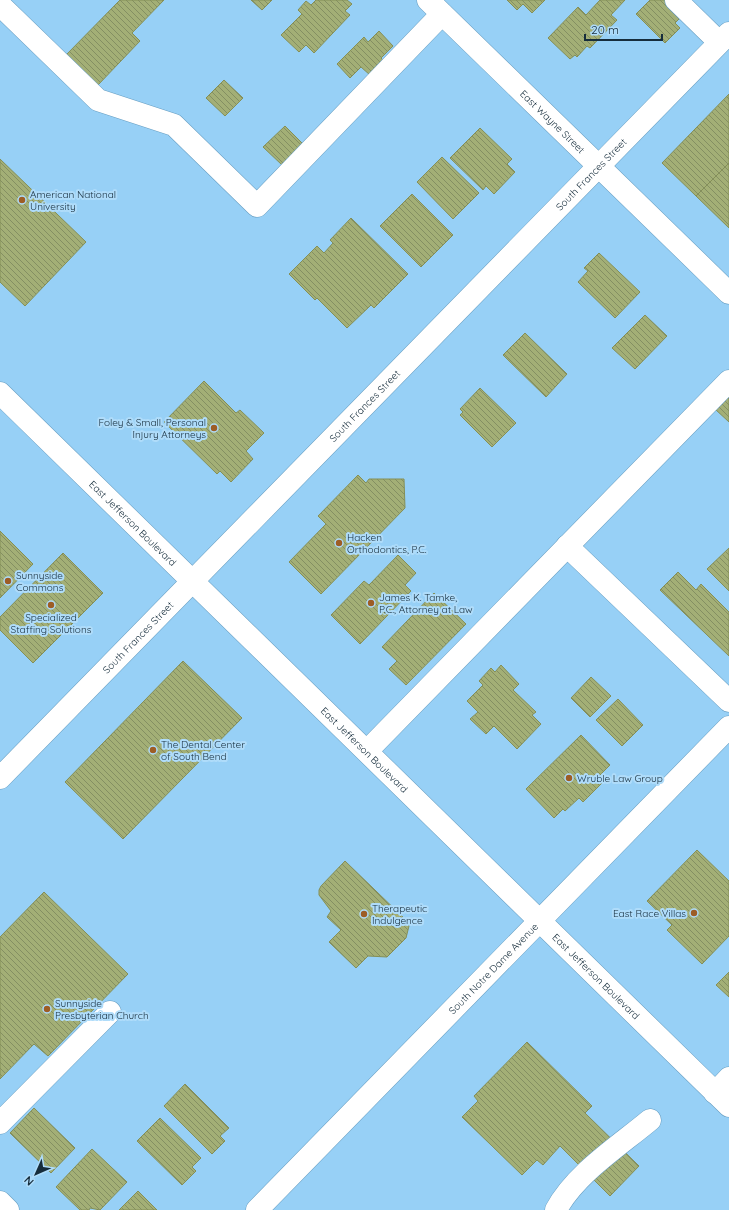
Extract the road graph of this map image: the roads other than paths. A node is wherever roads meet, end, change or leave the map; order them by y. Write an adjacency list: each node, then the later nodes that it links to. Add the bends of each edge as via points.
1 (676, 0): 4 (street)
2 (0, 5): 3 (street, via 98,100 174,125 257,206)
3 (435, 7): 5 (street, East Wayne Street)
4 (724, 38): 5 (street, South Frances Street)
5 (599, 166): 6 (street, East Wayne Street); 10 (street, South Frances Street)
6 (729, 293)
7 (729, 381): 9 (street)
8 (0, 393): 10 (street, East Jefferson Boulevard)
9 (567, 546): 11 (street); 13 (street)
10 (191, 582): 13 (street, East Jefferson Boulevard); 14 (street, South Frances Street)
11 (729, 702)
12 (729, 727): 15 (street, South Notre Dame Avenue)
13 (367, 751): 15 (street, East Jefferson Boulevard)
14 (2, 772)
15 (539, 921): 17 (street, East Jefferson Boulevard); 22 (street, South Notre Dame Avenue)
16 (110, 1012): 19 (street)
17 (724, 1092)
18 (650, 1120): 23 (street, via 582,1177 562,1198)
19 (0, 1123)
20 (0, 1202): 21 (street)
21 (8, 1210)
22 (256, 1210)
23 (556, 1210)

